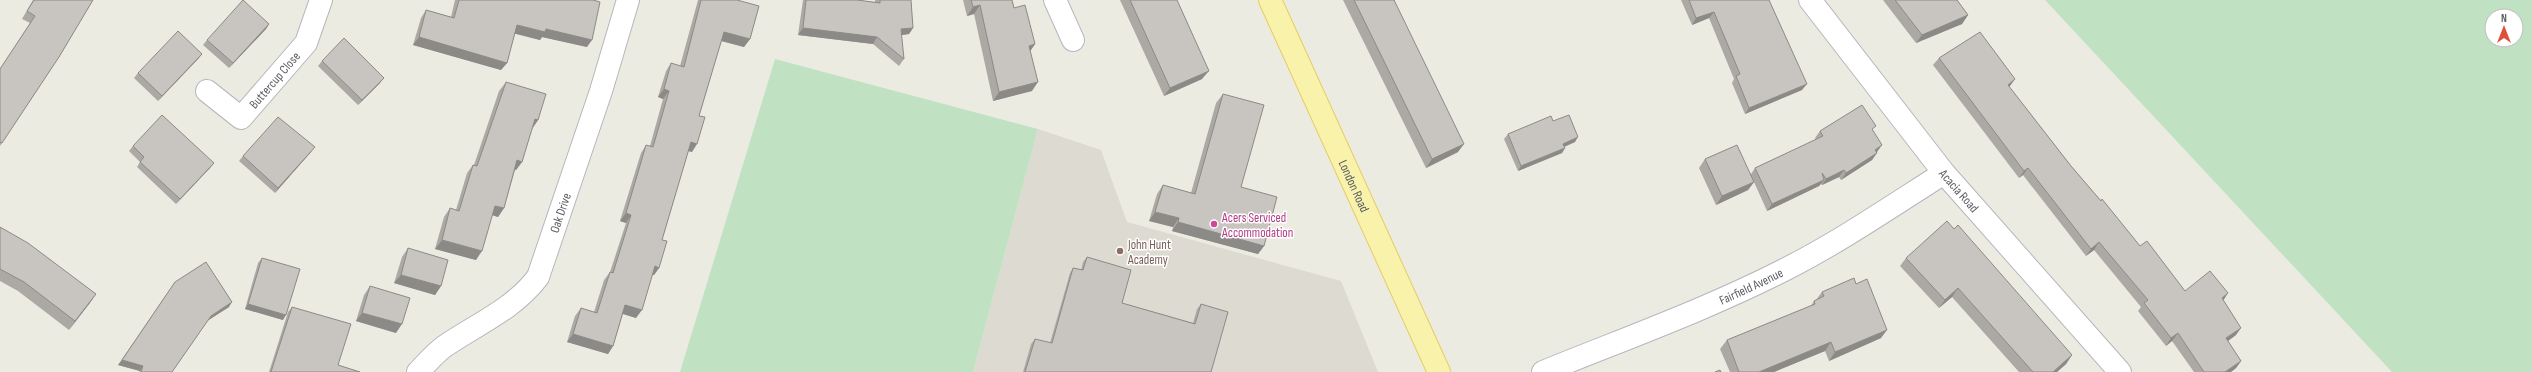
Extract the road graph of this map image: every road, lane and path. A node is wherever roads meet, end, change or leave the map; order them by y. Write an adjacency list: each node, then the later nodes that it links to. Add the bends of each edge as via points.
1 (321, 0): 7 (street, Buttercup Close, via 306,43 241,118)
2 (628, 0): 9 (street, Oak Drive, via 601,90 538,276 528,291 502,311 443,347)
3 (1055, 0): 6 (street)
4 (1270, 0): 10 (main road, London Road)
5 (1810, 0): 8 (street, Acacia Road)
6 (1073, 40)
7 (207, 91)
8 (1944, 173): 11 (street, Fairfield Avenue, via 1831,245 1786,269 1745,289); 12 (street, Acacia Road)
9 (418, 372)
10 (1439, 372)
11 (1543, 372)
12 (2120, 372)

